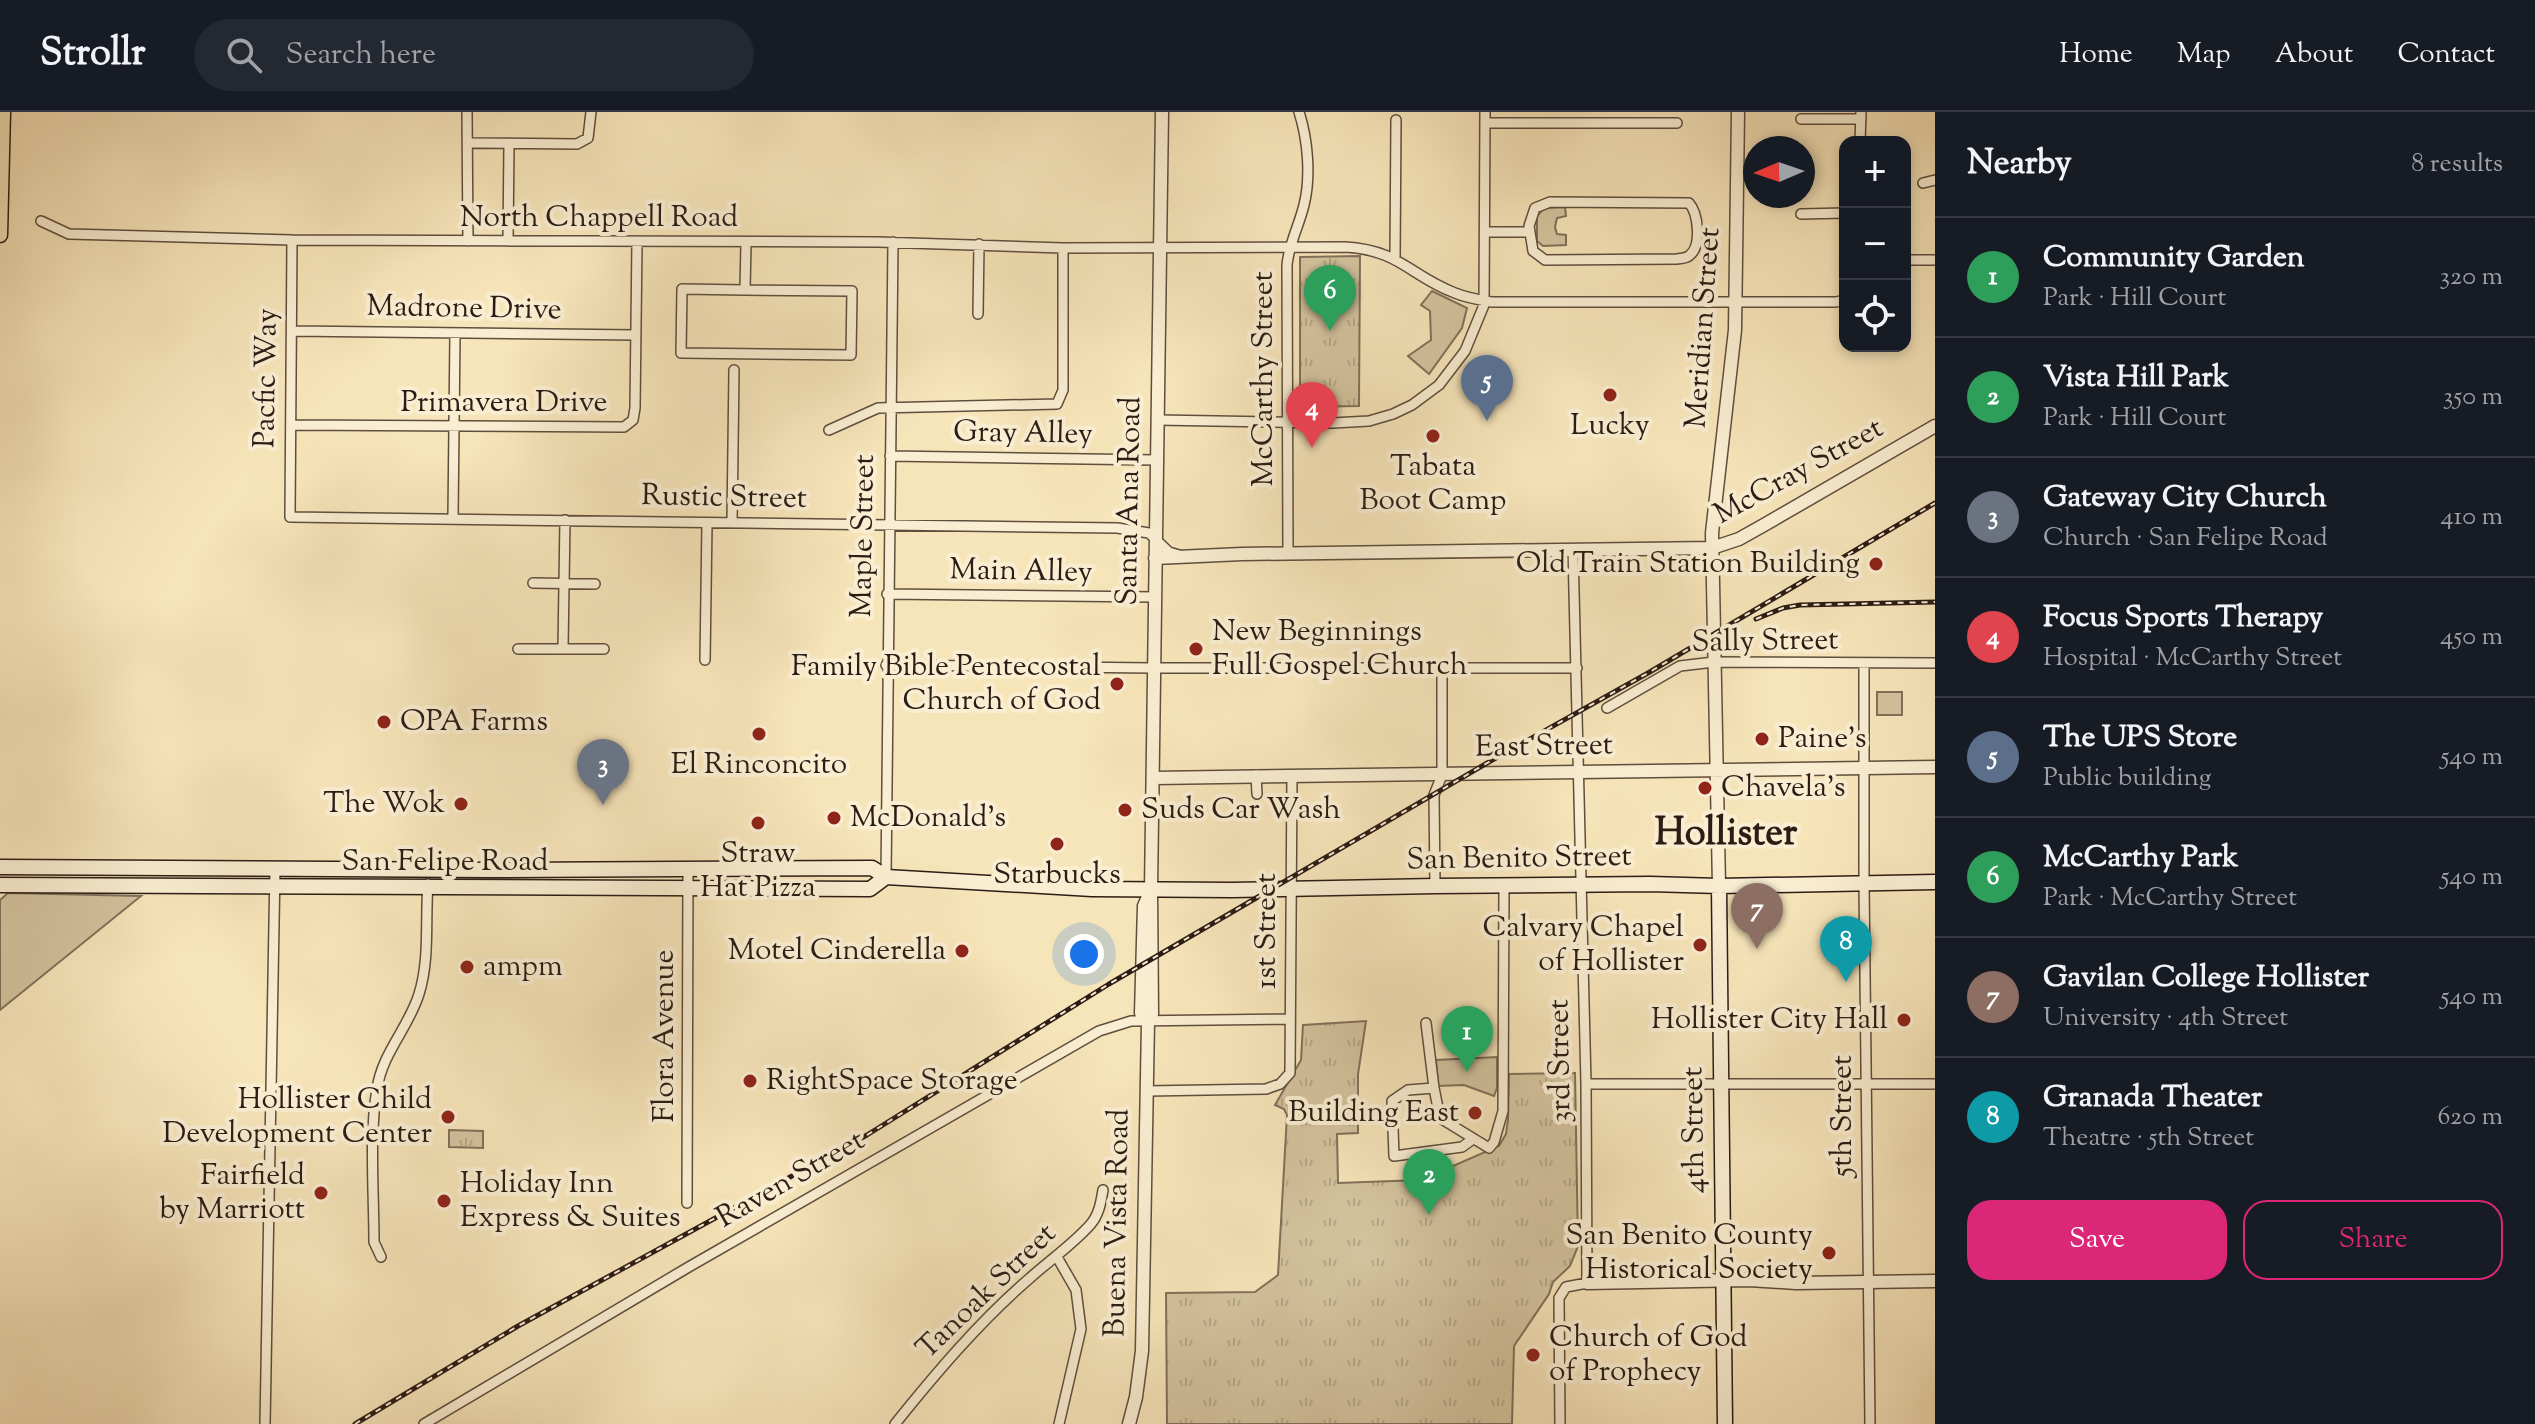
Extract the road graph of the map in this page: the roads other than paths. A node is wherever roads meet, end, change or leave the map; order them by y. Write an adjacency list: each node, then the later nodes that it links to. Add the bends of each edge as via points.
1 (3, 112): 22 (main road)
2 (467, 112): 24 (street)
3 (591, 112): 14 (street, via 585,141)
4 (1162, 112): 32 (street, Santa Ana Road)
5 (1299, 112): 30 (street, McCarthy Street, via 1306,146 1306,192)
6 (1738, 112): 39 (street, Meridian Street)
7 (1861, 115): 9 (street); 12 (street)
8 (1486, 117): 11 (street); 20 (street)
9 (1801, 119)
10 (1396, 120): 33 (street)
11 (1677, 123)
12 (1860, 136)
13 (472, 143): 14 (street)
14 (509, 144): 25 (street)
15 (1935, 180): 16 (street)
16 (1923, 183)
17 (1839, 213): 18 (street)
18 (1801, 214)
19 (41, 221): 23 (street, North Chappell Road, via 69,234)
20 (1485, 232): 21 (street); 38 (street)
21 (1529, 232): 21 (street, via 1533,251 1545,260 1677,259 1693,252 1696,220 1686,202 1550,202 1533,211)
22 (0, 235)
23 (292, 240): 24 (street, North Chappell Road); 41 (street, Pacfic Way)
24 (468, 241): 25 (street, North Chappell Road)
25 (508, 241): 26 (street, North Chappell Road)
26 (637, 242): 28 (street, North Chappell Road); 43 (street, Primavera Drive)
27 (893, 242): 28 (street, North Chappell Road); 29 (street, North Chappell Road); 45 (street, Maple Street)
28 (746, 243): 36 (street)
29 (979, 244): 31 (street, North Chappell Road); 40 (street)
30 (1289, 247): 32 (street, North Chappell Road); 33 (street, North Chappell Road, via 1362,248); 47 (street, McCarthy Street)
31 (1063, 248): 32 (street, North Chappell Road); 45 (street, via 1060,402 1044,407)
32 (1160, 249): 46 (street, Santa Ana Road)
33 (1395, 258): 38 (street, North Chappell Road, via 1454,293)
34 (1911, 260): 35 (street)
35 (1935, 260)
36 (745, 290): 36 (street, via 682,289 681,353 851,355 852,291)
37 (1839, 300): 39 (street, North Chappell Road)
38 (1484, 301): 39 (street, North Chappell Road); 47 (street, via 1465,351 1423,398 1369,421)
39 (1737, 304): 61 (street, Meridian Street)
40 (978, 314)
41 (292, 331): 42 (street, Madrone Drive); 48 (street, Pacfic Way)
42 (455, 333): 43 (street, Madrone Drive); 50 (street)
43 (636, 335): 50 (street, Primavera Drive, via 635,408 633,420 624,427)
44 (734, 370): 58 (street)
45 (890, 407): 51 (street); 52 (street, Maple Street)
46 (1158, 420): 47 (street); 53 (street, Santa Ana Road)
47 (1287, 422): 63 (street, McCarthy Street)
48 (291, 425): 50 (street, Primavera Drive); 54 (street, Pacfic Way)
49 (1935, 426): 61 (street, McCray Street, via 1739,539)
50 (453, 427): 55 (street)
51 (829, 430)
52 (890, 456): 53 (street, Gray Alley); 59 (street, Maple Street)
53 (1156, 460): 60 (street, Santa Ana Road)
54 (290, 517): 55 (street, Rustic Street)
55 (453, 518): 56 (street, Rustic Street)
56 (565, 520): 57 (street, Rustic Street); 67 (street)
57 (707, 523): 58 (street, Rustic Street); 74 (street)
58 (732, 523): 59 (street, Rustic Street)
59 (888, 523): 60 (street, Rustic Street, via 1117,528); 69 (street, Maple Street)
60 (1156, 538): 64 (street, Rustic Street, via 1169,552); 65 (street, Santa Ana Road)
61 (1712, 548): 62 (street, McCray Street); 75 (street, 4th Street)
62 (1573, 550): 63 (street, McCray Street); 81 (street, 3rd Street)
63 (1288, 554): 64 (street, McCray Street)
64 (1187, 557): 65 (street, McCray Street)
65 (1155, 558): 70 (street, Santa Ana Road)
66 (533, 583): 67 (street)
67 (563, 583): 68 (street); 71 (street)
68 (595, 584)
69 (887, 594): 70 (street, Main Alley); 78 (street, Maple Street)
70 (1155, 597): 80 (street, Santa Ana Road)
71 (563, 648): 72 (street); 73 (street)
72 (518, 649)
73 (604, 649)
74 (705, 660)
75 (1714, 662): 77 (street, Sally Street); 82 (street, Sally Street, via 1680,666); 85 (street, 4th Street)
76 (1935, 663): 77 (street, Sally Street)
77 (1864, 664): 84 (street, 5th Street)
78 (886, 665): 80 (street); 96 (street, Maple Street)
79 (1442, 666): 80 (street); 81 (street); 89 (street)
80 (1153, 668): 90 (street, Santa Ana Road)
81 (1577, 668): 86 (street, 3rd Street)
82 (1607, 708)
83 (1935, 767): 84 (street, East Street)
84 (1864, 768): 85 (street, East Street); 98 (street, 5th Street)
85 (1715, 771): 86 (street, East Street); 103 (street, 4th Street)
86 (1579, 772): 89 (street, East Street); 100 (street, 3rd Street)
87 (1256, 775): 88 (street, East Street); 90 (street, East Street); 91 (street)
88 (1292, 775): 89 (street, East Street); 107 (street, 1st Street)
89 (1442, 775): 101 (street, via 1434,795)
90 (1154, 778): 108 (street, Santa Ana Road)
91 (1257, 794)
92 (0, 867): 93 (main road, San Felipe Road)
93 (275, 868): 94 (main road, San Felipe Road); 104 (street)
94 (430, 869): 95 (main road, San Felipe Road); 105 (street)
95 (688, 869): 96 (main road, San Felipe Road, via 872,868); 106 (street, Flora Avenue)
96 (886, 877): 106 (main road, San Felipe Road, via 870,889); 108 (main road, San Felipe Road)
97 (1935, 882): 98 (main road, San Benito Street)
98 (1864, 883): 103 (main road, San Benito Street); 115 (street, 5th Street)
99 (0, 885): 104 (main road, San Felipe Road)
100 (1581, 885): 102 (main road, San Benito Street); 103 (main road, San Benito Street); 112 (street, 3rd Street)
101 (1435, 886): 102 (main road, San Benito Street); 107 (main road, San Benito Street)
102 (1504, 886): 118 (street, via 1503,1111 1489,1148)
103 (1719, 886): 113 (main road, 4th Street)
104 (274, 887): 105 (main road, San Felipe Road); 128 (street)
105 (428, 889): 106 (main road, San Felipe Road); 121 (street, via 426,962 419,993 377,1088 374,1242)
106 (689, 889): 120 (street, Flora Avenue)
107 (1291, 889): 108 (main road, San Benito Street); 109 (street, 1st Street)
108 (1151, 890): 110 (street, Buena Vista Road)
109 (1290, 1019): 110 (street, Raven Street); 117 (street, 1st Street, via 1290,1073 1280,1084 1256,1090)
110 (1148, 1022): 117 (street, Buena Vista Road); 127 (street, Raven Street, via 1131,1021 1099,1031)
111 (1426, 1023): 116 (street)
112 (1586, 1084): 113 (street); 126 (street, 3rd Street)
113 (1720, 1084): 115 (street); 123 (main road, 4th Street)
114 (1935, 1084): 115 (street)
115 (1868, 1086): 125 (street, 5th Street)
116 (1434, 1088): 118 (street, via 1440,1118); 118 (street, via 1408,1090 1392,1101 1394,1156 1462,1147)
117 (1147, 1091): 131 (street, Buena Vista Road, via 1142,1351)
118 (1473, 1139)
119 (1103, 1190): 122 (street, Tanoak Street, via 1093,1222)
120 (687, 1203)
121 (381, 1257)
122 (1057, 1257): 129 (street, Tanoak Street, via 940,1368); 130 (street, via 1076,1290 1081,1329)
123 (1724, 1280): 125 (street); 126 (street); 133 (main road, 4th Street)
124 (1935, 1281): 125 (street)
125 (1869, 1282): 134 (street, 5th Street)
126 (1587, 1283): 132 (street, via 1566,1287 1559,1298)
127 (432, 1422)
128 (265, 1424)
129 (895, 1424)
130 (1059, 1424)
131 (1129, 1424)
132 (1560, 1424)
133 (1725, 1424)
134 (1870, 1424)

